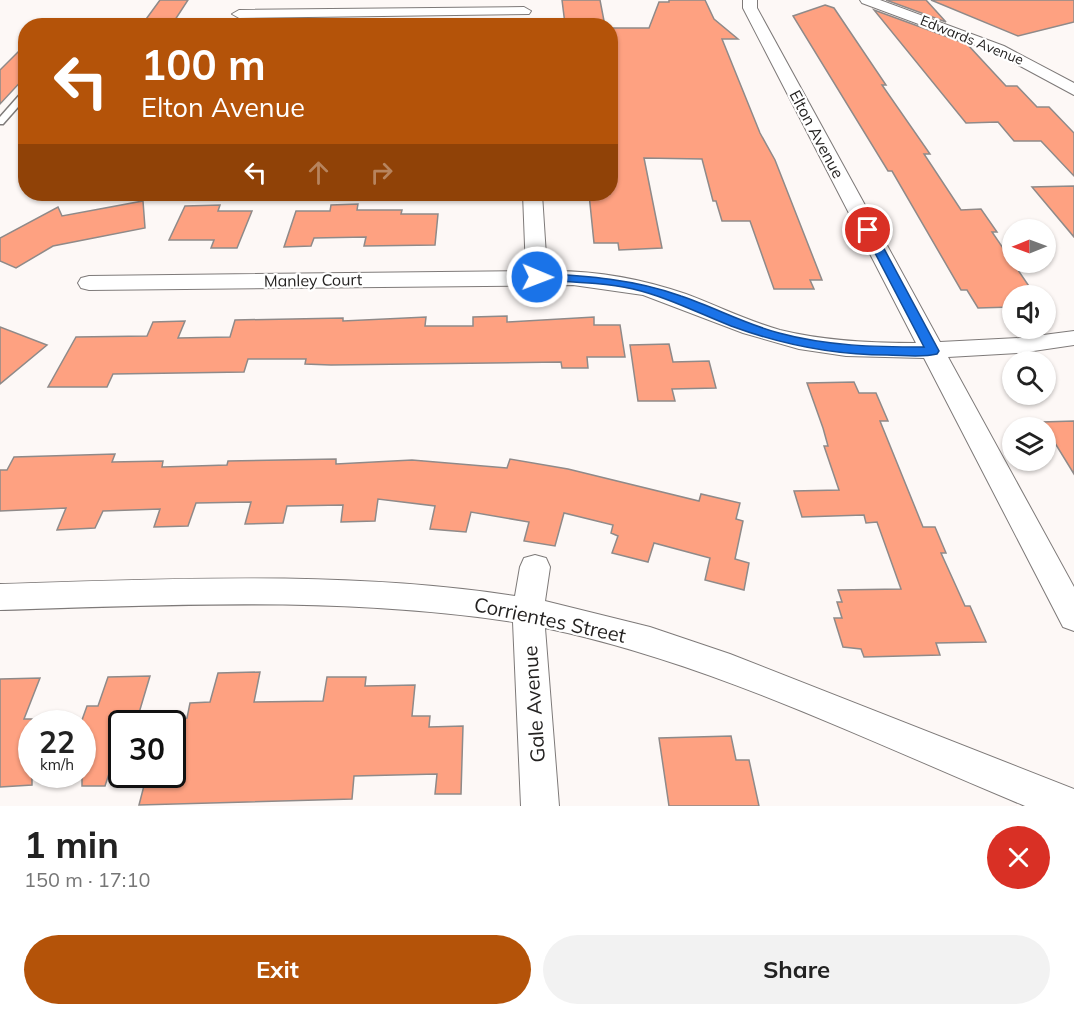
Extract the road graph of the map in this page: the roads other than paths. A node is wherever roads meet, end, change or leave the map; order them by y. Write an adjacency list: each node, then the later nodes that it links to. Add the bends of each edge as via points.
1 (750, 0): 12 (street, Elton Avenue, via 750,8)
2 (867, 0): 5 (street, Edwards Avenue, via 995,47)
3 (524, 12): 4 (street)
4 (239, 14)
5 (1074, 90)
6 (18, 102): 7 (lane)
7 (0, 122)
8 (533, 201): 9 (street)
9 (537, 277): 10 (street, Manley Court); 12 (street, Manley Court, via 634,286 677,298 766,333 821,346)
10 (89, 283)
11 (1074, 338): 12 (street, Manley Court)
12 (932, 351): 16 (street, Elton Avenue)
13 (534, 567): 15 (street, Gale Avenue)
14 (0, 597): 15 (street, Corrientes Street, via 365,592)
15 (528, 611): 17 (street, Gale Avenue); 18 (street, Corrientes Street, via 634,637 748,674)
16 (1074, 617)
17 (540, 806)
18 (1070, 806)

